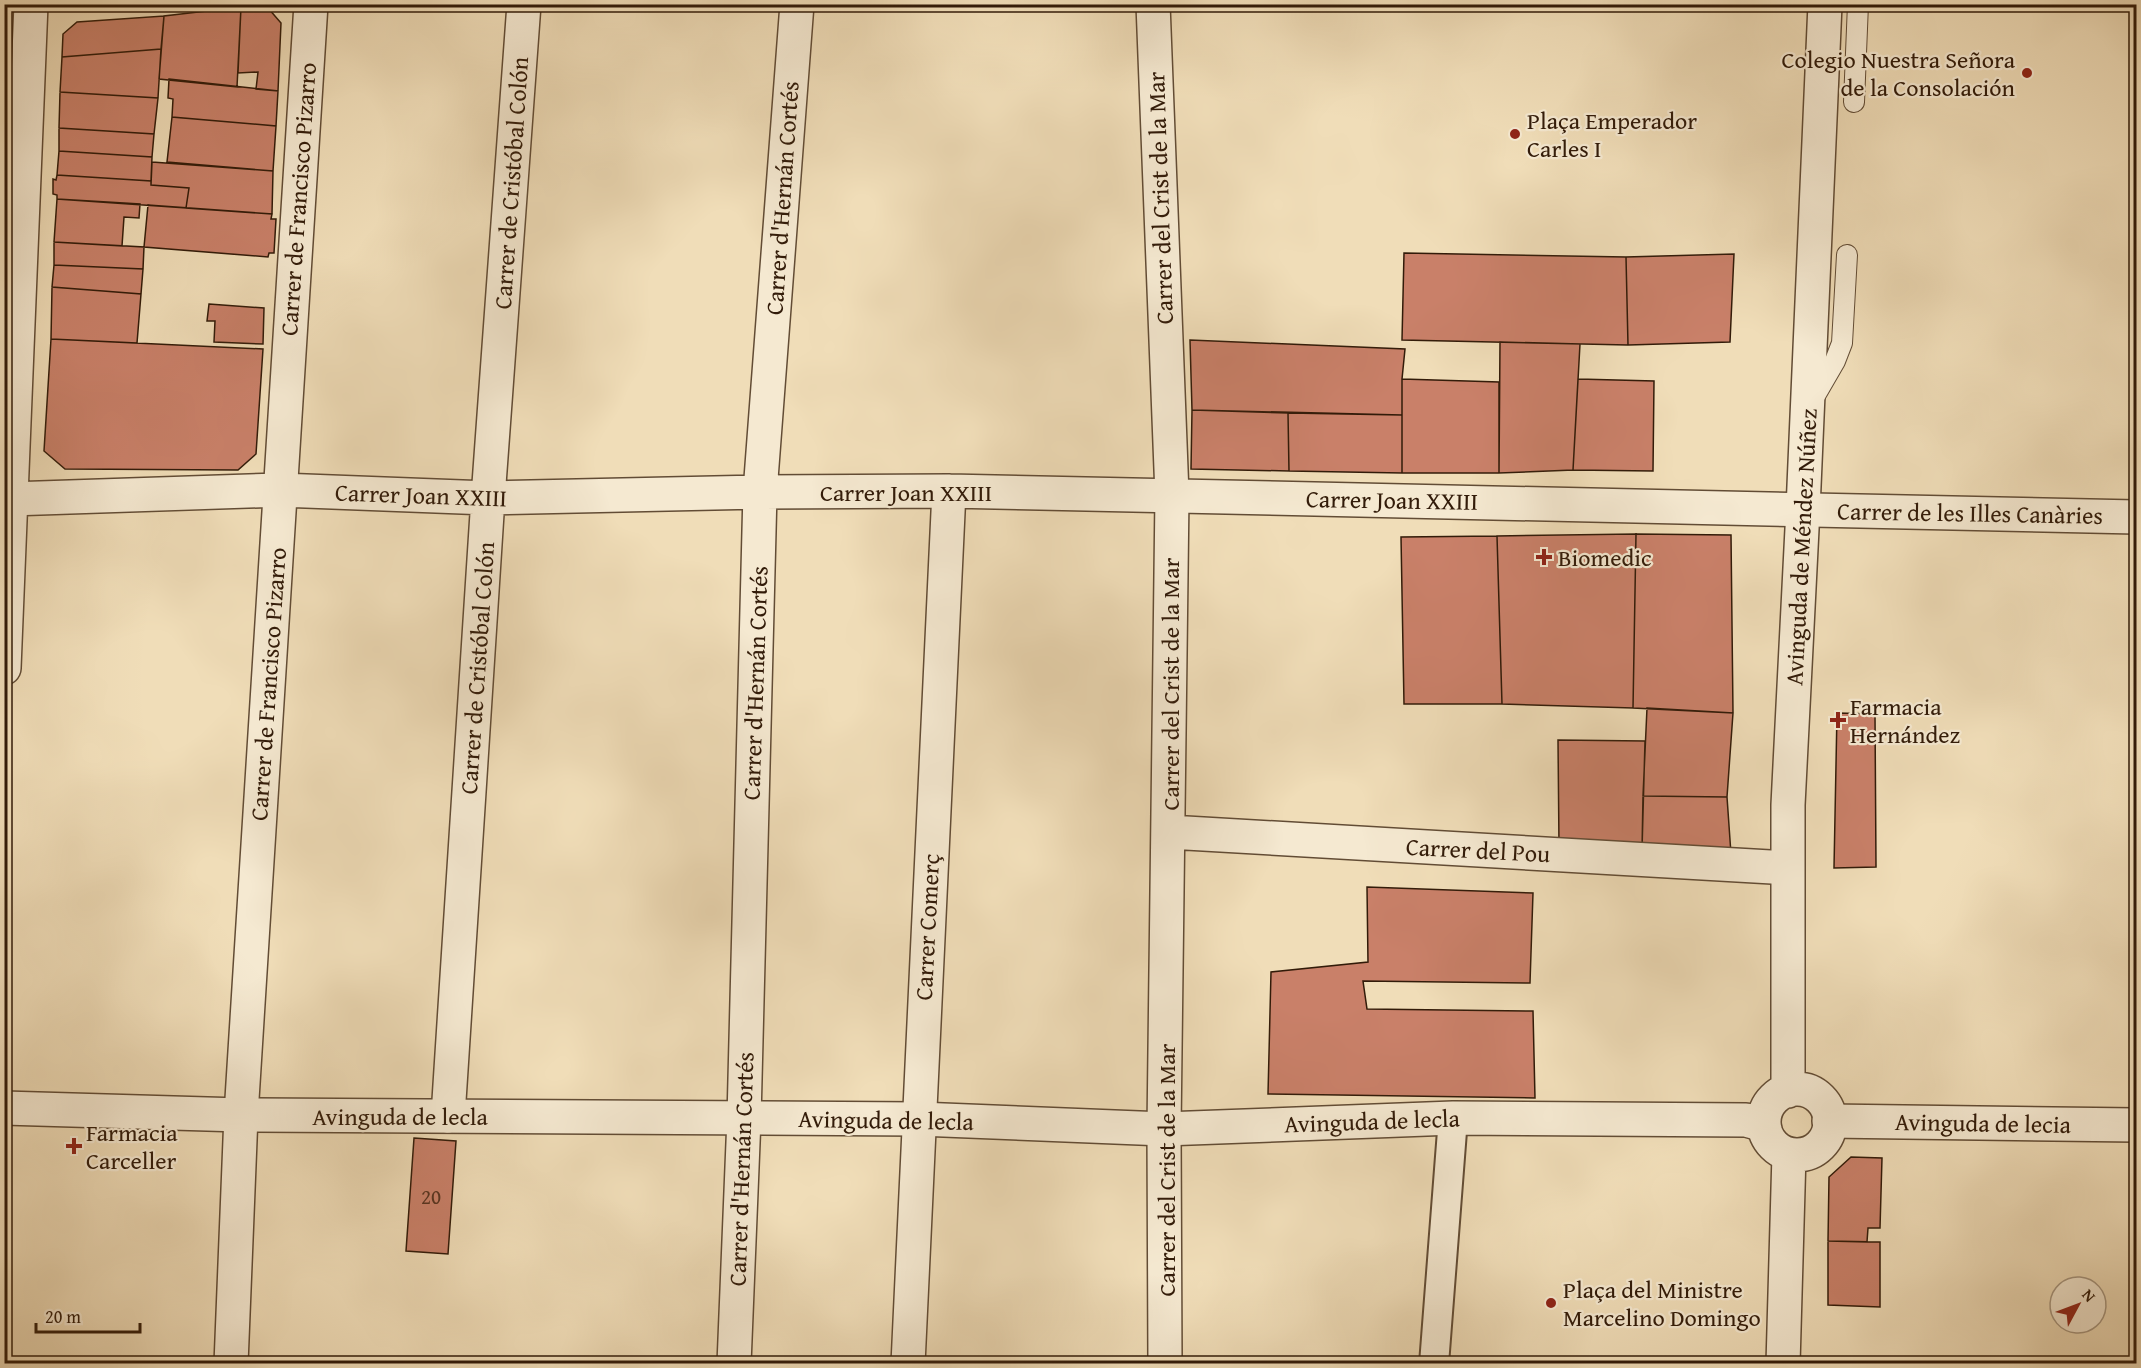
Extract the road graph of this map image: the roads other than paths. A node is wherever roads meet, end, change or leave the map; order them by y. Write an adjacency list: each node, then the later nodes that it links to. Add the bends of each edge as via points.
1 (30, 4): 16 (street)
2 (310, 4): 11 (street, Carrer de Francisco Pizarro)
3 (524, 4): 15 (street, Carrer de Cristóbal Colón)
4 (796, 4): 13 (street, Carrer d'Hernán Cortés)
5 (1153, 4): 14 (street, Carrer del Crist de la Mar)
6 (1825, 4): 10 (street, Avinguda de Méndez Núñez)
7 (1858, 4): 8 (lane)
8 (1854, 102)
9 (1847, 255): 10 (lane, via 1842,343)
10 (1808, 406): 17 (street, Avinguda de Méndez Núñez)
11 (280, 490): 15 (street, Carrer Joan XXIII); 16 (street, Carrer Joan XXIII); 24 (street, Carrer de Francisco Pizarro)
12 (949, 491): 13 (street, Carrer Joan XXIII); 14 (street, Carrer Joan XXIII); 28 (street, Carrer Comerç)
13 (760, 492): 15 (street, Carrer Joan XXIII); 26 (street, Carrer d'Hernán Cortés)
14 (1172, 495): 17 (street, Carrer Joan XXIII); 20 (street, Carrer del Crist de la Mar)
15 (488, 498): 25 (street, Carrer de Cristóbal Colón)
16 (10, 499): 19 (street)
17 (1803, 509): 18 (street, Carrer de les Illes Canàries); 21 (street, Avinguda de Méndez Núñez)
18 (2136, 517)
19 (4, 668)
20 (1169, 832): 21 (street, Carrer del Pou); 31 (street, Carrer del Crist de la Mar)
21 (1787, 868): 22 (street, Avinguda de Méndez Núñez)
22 (1788, 1090): 29 (street, via 1816,1096); 32 (street, via 1771,1101 1764,1119)
23 (4, 1108): 24 (street, Avinguda de lecla)
24 (241, 1114): 25 (street, Avinguda de lecla); 34 (street, Carrer de Francisco Pizarro)
25 (448, 1116): 26 (street, Avinguda de lecla)
26 (744, 1118): 28 (street, Avinguda de lecla); 35 (street, Carrer d'Hernán Cortés)
27 (1453, 1118): 31 (street, Avinguda de lecla); 32 (street, Avinguda de lecla, via 1746,1120); 38 (street)
28 (919, 1119): 31 (street, Avinguda de lecla); 36 (street, Carrer Comerç)
29 (1830, 1120): 30 (street, Avinguda de lecia); 33 (street, via 1818,1148 1800,1155)
30 (2136, 1125)
31 (1164, 1128): 37 (street, Carrer del Crist de la Mar)
32 (1765, 1129): 33 (street, via 1773,1145)
33 (1789, 1154): 39 (street)
34 (231, 1364)
35 (734, 1364)
36 (908, 1364)
37 (1165, 1364)
38 (1434, 1364)
39 (1783, 1364)

